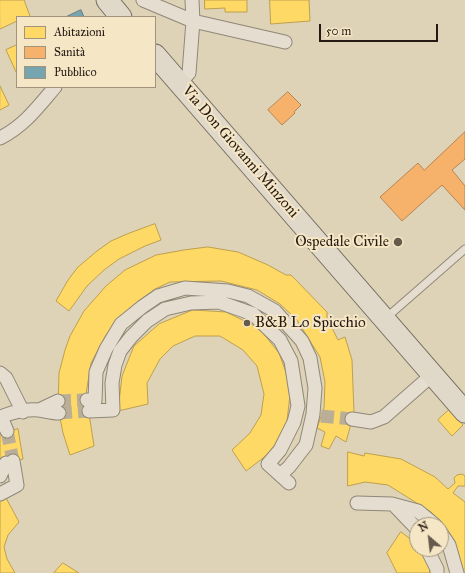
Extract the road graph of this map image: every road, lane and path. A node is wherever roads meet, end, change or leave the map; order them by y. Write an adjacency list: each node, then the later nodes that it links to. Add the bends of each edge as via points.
1 (143, 0): 3 (street)
2 (192, 0): 3 (street)
3 (193, 21): 4 (street); 6 (street, via 189,73)
4 (285, 42)
5 (156, 56): 6 (main road, Via Don Giovanni Minzoni)
6 (180, 83): 10 (main road, Via Don Giovanni Minzoni)
7 (54, 88): 8 (street, via 25,121 13,132)
8 (0, 138)
9 (465, 249): 10 (lane)
10 (384, 319): 12 (main road, Via Don Giovanni Minzoni)
11 (0, 374): 14 (street, via 6,378)
12 (432, 375): 16 (main road, Via Don Giovanni Minzoni); 18 (street, via 384,417 371,422)
13 (58, 407): 14 (street, via 53,413 39,410)
14 (23, 412): 19 (street, via 10,413)
15 (297, 412): 17 (street); 17 (street, via 280,450 268,464 284,479 289,467 306,445); 17 (street, via 291,361 280,340 253,314 219,302 191,303 165,309 147,320 120,351 112,383 113,410 88,406 95,401 96,372 121,324 158,296 185,288 228,291 248,296 275,311 302,341 310,358)
16 (465, 412)
17 (317, 415)
18 (352, 419)
19 (3, 423)
20 (0, 476): 21 (street, via 9,462 17,485)
21 (0, 494)
22 (357, 503): 23 (street)
23 (392, 504): 24 (street, via 418,511); 25 (street)
24 (425, 517)
25 (409, 521)
26 (449, 545): 29 (street)
27 (432, 557): 28 (street)
28 (437, 573)
29 (457, 573)

